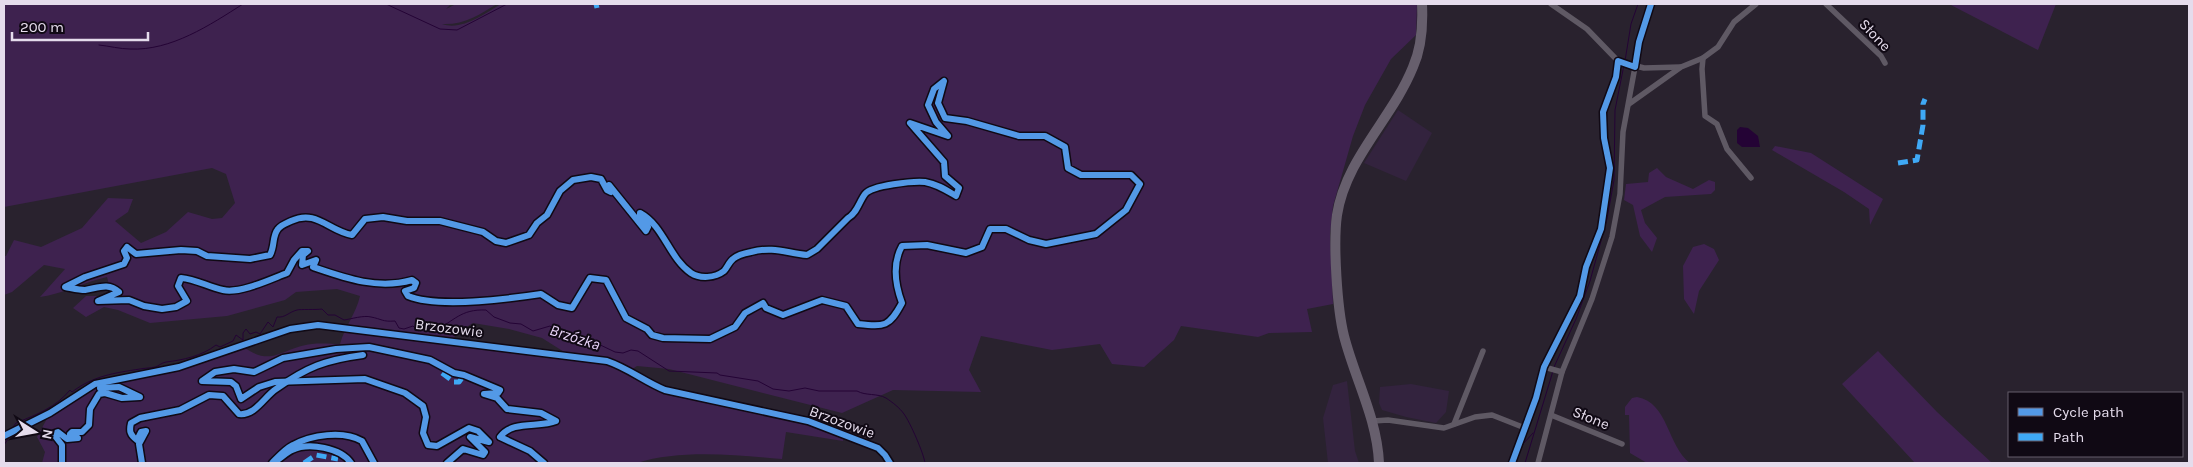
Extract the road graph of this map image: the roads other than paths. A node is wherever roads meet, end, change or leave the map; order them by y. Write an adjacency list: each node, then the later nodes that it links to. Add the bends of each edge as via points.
1 (1422, 4): 16 (highway, via 1421,36 1413,68 1349,176 1337,216 1341,321)
2 (1551, 4): 6 (street, via 1586,29)
3 (1756, 4): 5 (street, via 1734,22 1718,47)
4 (1826, 4): 7 (street, Słone)
5 (1703, 58): 9 (street); 11 (street, via 1706,116 1717,124 1727,149)
6 (1620, 61): 8 (street); 13 (street, via 1603,112 1610,168 1601,229 1586,268 1580,296)
7 (1885, 63)
8 (1633, 66): 9 (street); 10 (street, Słone)
9 (1681, 67): 10 (street)
10 (1629, 104): 14 (street, Słone, via 1622,139 1620,194 1614,229 1592,299)
11 (1751, 178)
12 (1482, 351): 17 (street)
13 (1546, 367): 14 (street); 18 (street)
14 (1559, 371): 15 (street, Słone)
15 (1551, 415): 20 (street, Słone); 24 (street, Słone)
16 (1373, 421): 17 (street, via 1388,420 1435,428); 22 (highway)
17 (1454, 424): 18 (street, via 1492,415)
18 (1525, 428): 23 (street)
19 (4, 436): 21 (street, Brzozowie, via 50,413 94,384 179,367 290,329 318,325 606,361 666,390 818,423 878,448)
20 (1622, 444)
21 (890, 463)
22 (1380, 463)
23 (1512, 463)
24 (1538, 463)

